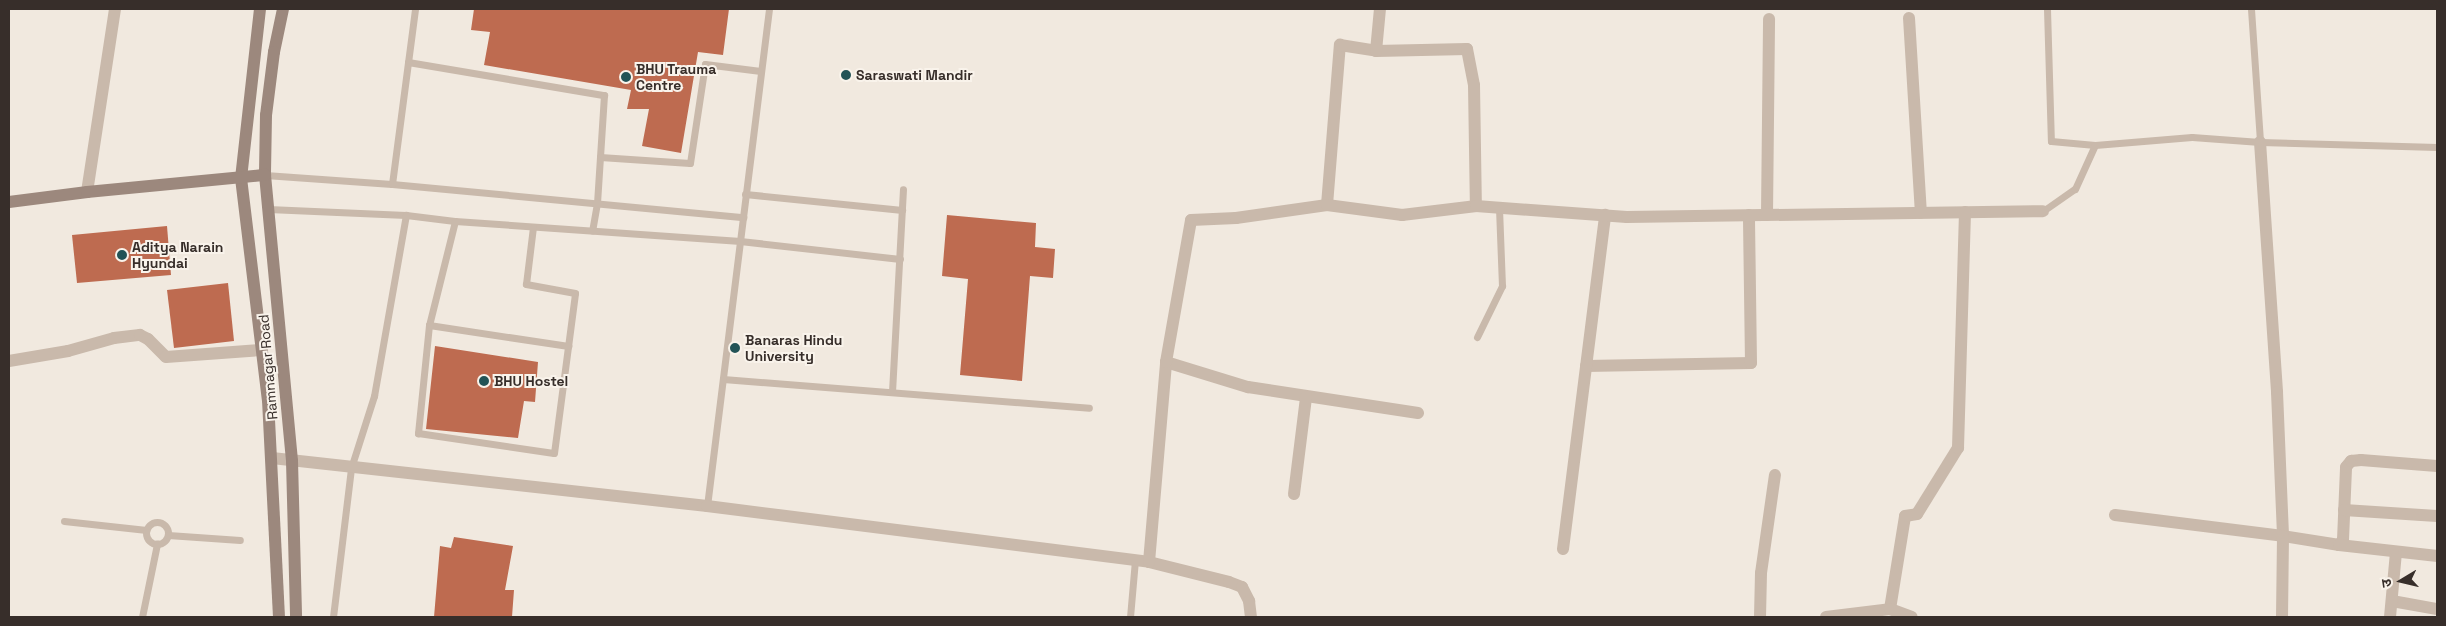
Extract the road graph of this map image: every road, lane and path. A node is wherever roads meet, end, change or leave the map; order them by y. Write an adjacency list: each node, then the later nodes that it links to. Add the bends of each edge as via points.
1 (115, 9): 22 (street)
2 (260, 9): 19 (main road)
3 (282, 9): 18 (main road, Ramnagar Road, via 266,115)
4 (415, 9): 12 (lane)
5 (768, 9): 13 (lane)
6 (1380, 9): 11 (street)
7 (2047, 9): 15 (lane, via 2051,140)
8 (2250, 9): 14 (lane)
9 (1909, 18): 33 (street)
10 (1769, 19): 37 (street)
11 (1376, 51): 26 (street, via 1340,45); 27 (street, via 1467,49 1474,85)
12 (408, 62): 17 (lane, via 604,95); 20 (lane)
13 (761, 71): 17 (lane, via 705,64 690,163); 23 (lane)
14 (2260, 142): 15 (lane, via 2192,137); 16 (lane); 69 (street)
15 (2095, 145): 31 (lane, via 2075,189)
16 (2437, 147)
17 (600, 156): 25 (lane)
18 (265, 175): 19 (main road); 20 (lane); 29 (main road, Ramnagar Road)
19 (241, 178): 22 (main road); 47 (main road)
20 (392, 184): 25 (lane)
21 (904, 189): 30 (lane)
22 (87, 192): 24 (main road)
23 (746, 194): 30 (lane); 38 (lane)
24 (9, 202)
25 (597, 203): 38 (lane); 41 (lane)
26 (1327, 205): 27 (street, via 1402,216); 49 (street, via 1236,218 1191,220)
27 (1476, 206): 28 (street)
28 (1499, 208): 35 (street); 45 (lane, via 1502,286)
29 (268, 209): 34 (lane); 57 (main road, Ramnagar Road)
30 (902, 210): 43 (lane)
31 (2043, 211): 32 (street)
32 (1965, 212): 33 (street); 79 (street, via 1958,448 1917,514 1905,516)
33 (1921, 213): 37 (street)
34 (406, 215): 39 (lane); 59 (lane, via 374,396)
35 (1604, 215): 36 (street); 50 (street)
36 (1749, 215): 37 (street); 50 (street, via 1751,363)
37 (1767, 215)
38 (743, 217): 42 (lane)
39 (454, 221): 40 (lane); 44 (lane)
40 (532, 227): 41 (lane); 46 (lane, via 526,284 575,294)
41 (592, 231): 42 (lane)
42 (740, 241): 43 (lane); 51 (lane)
43 (900, 259): 52 (lane)
44 (429, 325): 46 (lane); 46 (lane, via 418,433 554,452)
45 (1477, 337)
46 (568, 346)
47 (262, 350): 48 (street, via 166,357 140,335); 56 (main road)
48 (9, 361)
49 (1166, 362): 53 (street, via 1248,387); 77 (street)
50 (1586, 366): 73 (street)
51 (722, 379): 52 (lane); 62 (lane)
52 (892, 392): 54 (lane)
53 (1306, 397): 55 (street); 61 (street)
54 (1089, 408)
55 (1418, 413)
56 (272, 458): 57 (street); 82 (main road)
57 (292, 461): 59 (street); 83 (main road, Ramnagar Road)
58 (2437, 466): 63 (street, via 2351,461 2346,467)
59 (351, 468): 62 (street); 84 (lane)
60 (1775, 475): 87 (street, via 1761,572)
61 (1294, 494)
62 (706, 506): 76 (street)
63 (2344, 510): 65 (street); 72 (street)
64 (2115, 514): 69 (street)
65 (2437, 516)
66 (64, 521): 67 (lane)
67 (147, 530): 68 (lane, via 158,522 165,525); 71 (lane, via 149,541)
68 (168, 535): 70 (lane); 71 (lane, via 165,541)
69 (2283, 536): 72 (street); 90 (street)
70 (240, 540)
71 (157, 544): 81 (lane)
72 (2339, 545): 74 (street)
73 (1563, 549)
74 (2396, 552): 75 (street); 78 (street)
75 (2437, 556)
76 (1135, 560): 77 (street); 85 (lane)
77 (1149, 562): 86 (street, via 1242,587 1249,601)
78 (2392, 601): 80 (street); 91 (street)
79 (1890, 609): 88 (street); 89 (street)
80 (2437, 609)
81 (142, 617)
82 (280, 617)
83 (296, 617)
84 (333, 617)
85 (1130, 617)
86 (1251, 617)
87 (1760, 617)
88 (1826, 617)
89 (1912, 617)
90 (2282, 617)
91 (2390, 617)

